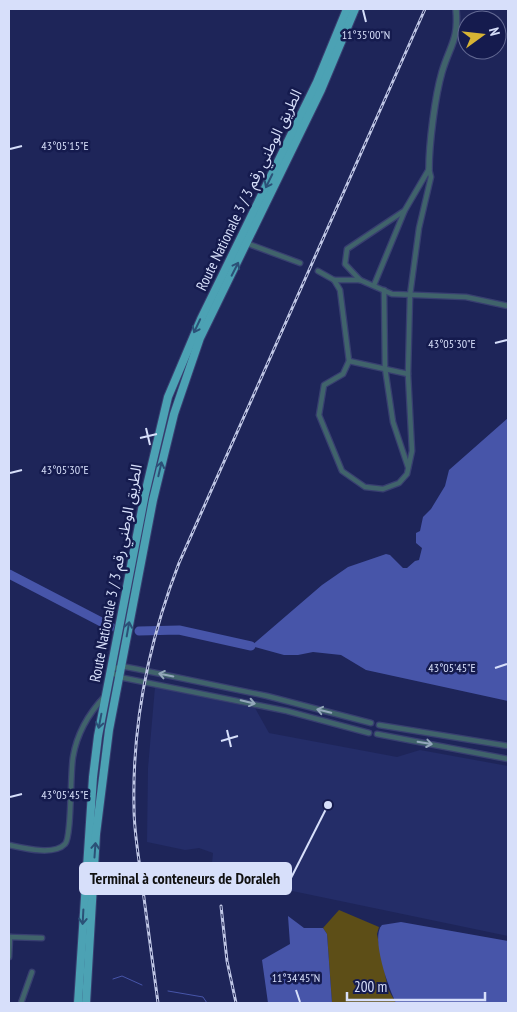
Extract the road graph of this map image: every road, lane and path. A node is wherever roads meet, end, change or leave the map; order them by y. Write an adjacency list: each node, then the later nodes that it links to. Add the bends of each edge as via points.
1 (347, 9): 6 (highway, Route Nationale 3 / الطريق الوطني رقم 3, one-way to 6)
2 (355, 9): 6 (highway, Route Nationale 3 / الطريق الوطني رقم 3, via 321,90)
3 (456, 9): 4 (street, via 456,38 442,73)
4 (429, 169): 5 (street); 13 (street, via 432,177 419,228)
5 (405, 210): 10 (street, via 347,249 345,264); 11 (street)
6 (244, 242): 7 (street); 19 (highway, Route Nationale 3 / الطريق الوطني رقم 3, one-way to 6, via 153,500 181,390 200,338); 20 (highway, Route Nationale 3 / الطريق الوطني رقم 3, one-way to 20, via 196,327 168,397)
7 (300, 262)
8 (318, 271): 9 (street)
9 (334, 280): 10 (street); 15 (street, via 340,290)
10 (360, 280): 11 (street)
11 (374, 285): 12 (street)
12 (384, 290): 13 (street); 16 (street)
13 (410, 295): 14 (street, via 466,297); 17 (street)
14 (508, 306)
15 (348, 361): 16 (street); 18 (street, via 344,374 324,385 319,415 342,472 365,487 383,488 399,483)
16 (385, 368): 17 (street); 18 (street, via 393,422)
17 (408, 374): 18 (street, via 412,451)
18 (409, 468)
19 (121, 666): 20 (street); 21 (highway, Route Nationale 3 / الطريق الوطني رقم 3); 22 (street, one-way to 19)
20 (110, 671): 21 (street); 25 (highway, Route Nationale 3 / الطريق الوطني رقم 3)
21 (120, 677): 24 (street); 36 (highway, Route Nationale 3 / الطريق الوطني رقم 3, one-way to 21, via 102,779)
22 (188, 680): 23 (street); 24 (street)
23 (233, 689): 26 (street); 27 (street)
24 (187, 690): 26 (street)
25 (105, 696): 35 (street, via 87,718 73,754 67,841 60,848 48,849); 36 (highway, Route Nationale 3 / الطريق الوطني رقم 3, one-way to 36, via 92,777)
26 (231, 698): 28 (street, one-way to 28)
27 (289, 702): 28 (street); 29 (street, one-way to 27)
28 (286, 711): 31 (street)
29 (371, 723)
30 (379, 725): 33 (street)
31 (369, 733)
32 (377, 734): 34 (street, one-way to 34)
33 (508, 746)
34 (508, 759)
35 (9, 845)
36 (88, 897): 42 (highway, Route Nationale 3 / الطريق الوطني رقم 3, one-way to 42); 43 (highway, Route Nationale 3 / الطريق الوطني رقم 3)
37 (9, 937): 38 (street); 39 (street)
38 (42, 938)
39 (9, 957)
40 (32, 972): 41 (street)
41 (21, 1003)
42 (78, 1003)
43 (86, 1003)

